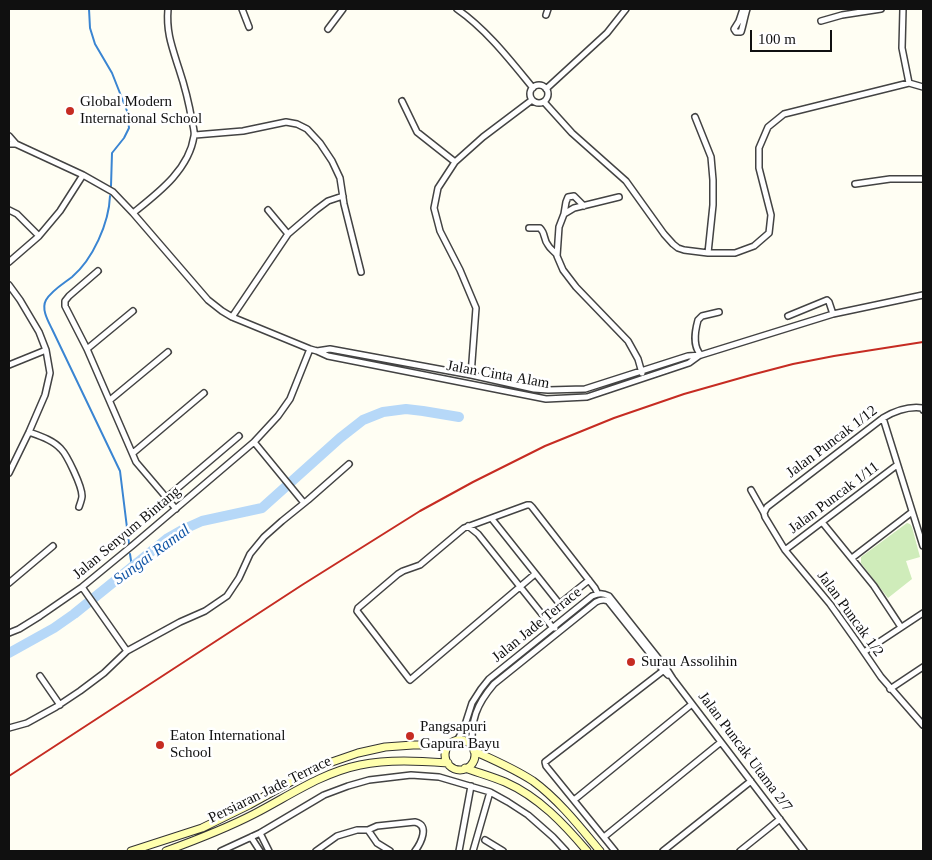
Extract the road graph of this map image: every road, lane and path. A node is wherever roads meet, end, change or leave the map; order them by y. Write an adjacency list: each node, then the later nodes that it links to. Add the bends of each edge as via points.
1 (168, 9): 19 (street, via 169,38 188,97)
2 (242, 9): 9 (street)
3 (343, 9): 10 (street)
4 (457, 9): 13 (street, via 477,24)
5 (626, 9): 14 (street, via 607,33)
6 (881, 9): 8 (street)
7 (903, 9): 11 (street, via 902,48)
8 (821, 21)
9 (249, 27)
10 (328, 29)
11 (909, 83): 12 (street); 37 (street, via 784,114 768,127 758,148 759,168 771,215 769,232 754,246 735,253)
12 (923, 87)
13 (533, 88): 14 (street); 15 (street, via 530,93)
14 (546, 89): 17 (street)
15 (532, 100): 17 (street); 23 (street)
16 (402, 101): 23 (street, via 417,132)
17 (544, 102): 37 (street, via 572,133 626,181 673,244 684,250)
18 (695, 117): 37 (street, via 711,157 713,205)
19 (195, 135): 27 (street, via 243,132 286,122 297,124 307,129 332,161 340,178); 32 (street, via 182,168)
20 (9, 136): 22 (street, Jalan Cinta Alam)
21 (9, 144): 22 (street, Jalan Cinta Alam)
22 (16, 144): 24 (street, Jalan Cinta Alam)
23 (455, 162): 57 (street, via 438,188 434,208 440,231 476,308)
24 (83, 175): 32 (street, Jalan Cinta Alam, via 113,192); 36 (street)
25 (923, 179): 26 (street)
26 (855, 184)
27 (343, 196): 35 (street, via 328,201); 41 (street)
28 (619, 197): 29 (street)
29 (584, 206): 33 (street); 33 (street, via 574,196 568,196)
30 (9, 210): 36 (street)
31 (268, 210): 35 (street)
32 (133, 213): 48 (street, Jalan Cinta Alam, via 208,300)
33 (564, 214): 38 (street, via 559,227)
34 (529, 228): 38 (street, via 540,228 545,232 548,246)
35 (288, 234): 48 (street)
36 (39, 236): 39 (street)
37 (708, 253)
38 (557, 256): 56 (street, via 576,287 628,341)
39 (9, 262)
40 (98, 271): 49 (street, via 65,301)
41 (361, 272)
42 (9, 286): 51 (street, via 39,332)
43 (923, 294): 46 (street, Jalan Cinta Alam)
44 (133, 311): 49 (street)
45 (719, 312): 54 (street, via 698,320 695,345)
46 (833, 314): 47 (street, via 826,300); 54 (street, Jalan Cinta Alam)
47 (788, 316)
48 (232, 317): 50 (street, Jalan Cinta Alam)
49 (87, 349): 60 (street)
50 (310, 349): 52 (street, Jalan Cinta Alam); 65 (street, Jalan Senyum Bintang, via 290,399)
51 (46, 350): 55 (street); 63 (street, via 49,380)
52 (318, 351): 57 (street, Jalan Cinta Alam, via 330,349); 58 (street, Jalan Cinta Alam, via 328,356 546,398 587,397)
53 (168, 352): 60 (street)
54 (700, 355): 56 (street, Jalan Cinta Alam); 58 (street, Jalan Cinta Alam, via 689,363)
55 (9, 365)
56 (642, 371): 57 (street, Jalan Cinta Alam, via 577,390 541,390); 58 (street)
57 (471, 375)
58 (644, 378)
59 (204, 393): 66 (street)
60 (110, 400): 66 (street)
61 (922, 409): 62 (street, Jalan Puncak 1/12, via 895,410)
62 (882, 418): 68 (street); 75 (street, Jalan Puncak 1/12)
63 (29, 432): 69 (street); 73 (street, via 52,442 68,459 80,487)
64 (239, 436): 71 (street)
65 (254, 442): 72 (street); 74 (street, Jalan Senyum Bintang)
66 (133, 453): 71 (street, via 136,462)
67 (350, 464): 72 (street)
68 (897, 465): 76 (street); 78 (street, Jalan Puncak 1/11)
69 (9, 473)
70 (751, 490): 75 (street, Jalan Puncak 1/2)
71 (166, 498): 74 (street)
72 (303, 501): 96 (street, via 250,554 227,596 205,611)
73 (79, 507)
74 (176, 509): 87 (street, Jalan Senyum Bintang)
75 (764, 512): 82 (street, Jalan Puncak 1/2)
76 (912, 512): 81 (street); 83 (street)
77 (492, 518): 79 (street); 84 (street); 85 (street, via 530,505)
78 (822, 522): 82 (street, Jalan Puncak 1/11); 83 (street)
79 (468, 526): 88 (street); 88 (street, via 420,565 398,574 358,608 357,611 410,680)
80 (53, 546): 86 (street)
81 (923, 546)
82 (786, 550): 97 (street, Jalan Puncak 1/2)
83 (852, 558): 91 (street)
84 (535, 574): 85 (street, via 560,603); 88 (street)
85 (589, 580): 89 (street)
86 (9, 583)
87 (82, 586): 94 (street, Jalan Senyum Bintang); 96 (street)
88 (520, 587): 92 (street)
89 (598, 594): 92 (street, Jalan Jade Terrace); 99 (street, Jalan Jade Terrace, via 609,596)
90 (923, 613): 91 (street)
91 (901, 627): 97 (street)
92 (553, 628): 93 (street); 95 (street); 106 (street, Jalan Jade Terrace, via 489,679 472,703)
93 (563, 628): 95 (street, Jalan Jade Terrace); 99 (street, Jalan Jade Terrace, via 596,602 608,601)
94 (9, 633)
95 (550, 638): 109 (street, Jalan Jade Terrace, via 486,693 474,719)
96 (127, 651): 103 (street, via 104,673)
97 (864, 652): 101 (street, Jalan Puncak 1/2)
98 (923, 667): 101 (street)
99 (664, 669): 102 (street, Jalan Puncak Utama 2/7); 115 (street, via 545,762)
100 (40, 676): 103 (street)
101 (890, 688): 104 (street, Jalan Puncak 1/2)
102 (692, 704): 107 (street, Jalan Puncak Utama 2/7); 115 (street)
103 (60, 705): 105 (street, via 27,723)
104 (923, 724)
105 (9, 728)
106 (457, 740): 108 (street); 109 (street, via 466,741)
107 (721, 742): 112 (street, Jalan Puncak Utama 2/7); 120 (street)
108 (449, 746): 110 (street, via 445,754); 122 (street, Persiaran Jade Terrace, via 385,747 358,753 326,764 202,828)
109 (473, 749): 111 (street, via 474,759); 135 (street, via 512,769 546,792)
110 (448, 763): 111 (street, via 456,769); 123 (street, Persiaran Jade Terrace, via 388,761 331,773 214,833)
111 (466, 768): 134 (street, via 525,793 557,818)
112 (751, 781): 116 (street, Jalan Puncak Utama 2/7); 137 (street)
113 (471, 786): 114 (street); 118 (street, via 439,778 411,776 369,780 324,795); 130 (street)
114 (490, 792): 131 (street); 133 (street, via 528,815)
115 (574, 800): 120 (street)
116 (780, 819): 138 (street); 139 (street, Jalan Puncak Utama 2/7)
117 (368, 830): 127 (street, via 337,836); 128 (street, via 377,843); 129 (street, via 377,826 420,823 424,828)
118 (260, 833): 119 (street); 126 (street)
119 (251, 837): 124 (street); 125 (street)
120 (604, 837): 136 (street)
121 (485, 840): 132 (street)
122 (131, 851)
123 (166, 851)
124 (221, 851)
125 (260, 851)
126 (269, 851)
127 (316, 851)
128 (390, 851)
129 (415, 851)
130 (459, 851)
131 (473, 851)
132 (503, 851)
133 (566, 851)
134 (588, 851)
135 (600, 851)
136 (615, 851)
137 (664, 851)
138 (740, 851)
139 (804, 851)

